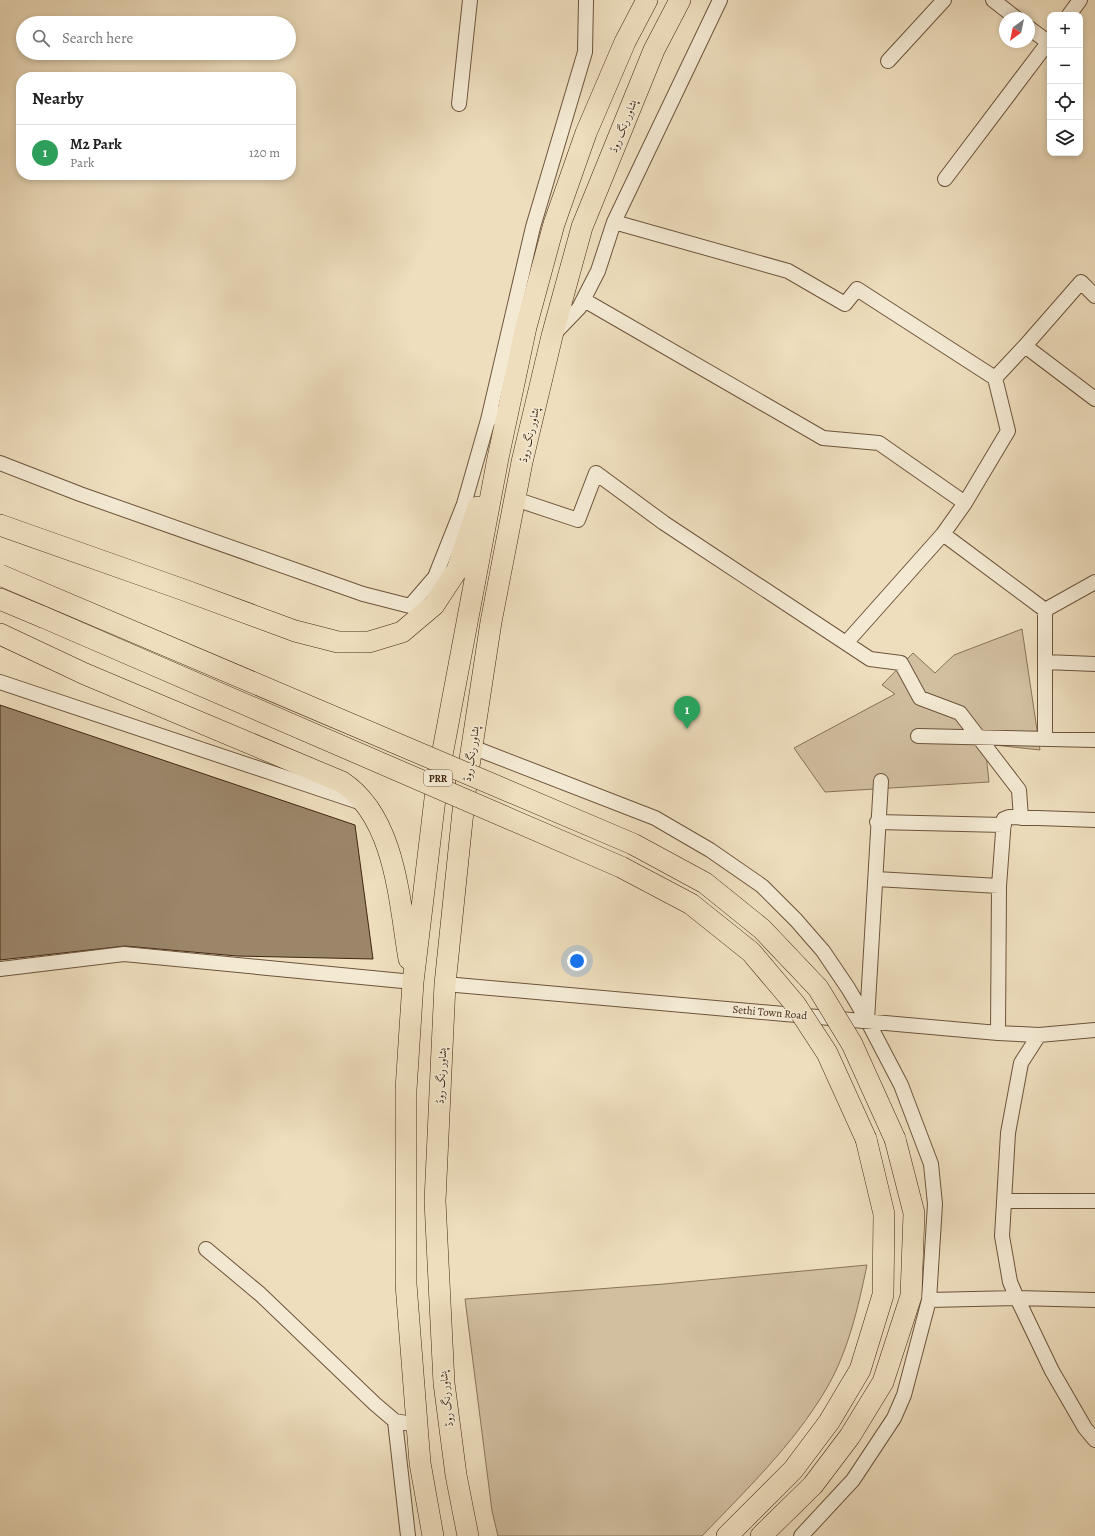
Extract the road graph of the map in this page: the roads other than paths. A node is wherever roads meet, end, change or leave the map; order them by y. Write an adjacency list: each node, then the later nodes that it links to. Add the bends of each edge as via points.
1 (470, 0): 15 (street)
2 (586, 0): 25 (street, via 585,52 533,227)
3 (647, 0): 24 (highway, PRR, via 625,42 586,133 554,224 526,327)
4 (680, 0): 20 (highway, پشاور رنگ روڈ / PRR, via 654,50 582,226)
5 (720, 0): 17 (street)
6 (944, 0): 14 (street)
7 (993, 0): 9 (street)
8 (1080, 0): 10 (street)
9 (1008, 12)
10 (1071, 12)
11 (1035, 32): 12 (street)
12 (1047, 40)
13 (1047, 44): 16 (street)
14 (888, 61)
15 (459, 104)
16 (945, 179)
17 (614, 222): 19 (street, via 598,271); 22 (street, via 788,271 845,304 857,289)
18 (1095, 296): 21 (street, via 1081,282)
19 (584, 300): 20 (street, via 580,308); 29 (street, via 823,438 879,443)
20 (552, 336): 28 (highway, پشاور رنگ روڈ / PRR)
21 (1026, 346): 22 (street); 23 (street)
22 (995, 378): 29 (street, via 1008,431)
23 (1095, 399)
24 (508, 410): 25 (street); 26 (highway, PRR)
25 (488, 420): 27 (street, via 464,504 435,578 410,606 362,594)
26 (498, 458): 30 (highway, via 475,514 457,570 434,605 402,632 370,642 338,642 294,631); 55 (highway, PRR, via 437,782)
27 (0, 463)
28 (515, 499): 37 (street, via 578,520 596,473 664,523); 45 (highway, پشاور رنگ روڈ / PRR, via 491,622)
29 (965, 503): 31 (street)
30 (0, 525)
31 (943, 534): 35 (street); 37 (street)
32 (0, 575): 76 (highway, bridge, via 633,844 705,883 762,929 818,988 852,1044 895,1139 914,1213 911,1296 883,1382 850,1436 813,1485)
33 (1095, 582): 35 (street)
34 (0, 599): 75 (highway, bridge, via 621,867 691,904 750,952 795,1004 827,1053 866,1138 884,1214 883,1295 860,1370 830,1422 793,1470)
35 (1045, 610): 38 (street)
36 (0, 634): 47 (highway, via 85,674 342,782 354,790)
37 (846, 642): 42 (street, via 870,659 901,663 920,698 960,712)
38 (1045, 662): 39 (street); 43 (street)
39 (1095, 664)
40 (0, 682): 47 (street)
41 (918, 736): 42 (street)
42 (978, 737): 43 (street); 48 (street, via 1019,790)
43 (1045, 738): 44 (street)
44 (1095, 740)
45 (472, 747): 56 (highway, پشاور رنگ روڈ / PRR); 57 (street, via 655,818 717,855 762,886 823,951)
46 (881, 781): 50 (street)
47 (368, 806): 55 (highway, via 388,846)
48 (1021, 818): 49 (street); 51 (street, via 1004,819)
49 (1095, 820)
50 (878, 822): 51 (street); 52 (street)
51 (1004, 825): 53 (street)
52 (876, 879): 53 (street); 57 (street)
53 (999, 886): 59 (street)
54 (0, 969): 55 (street, via 124,954)
55 (413, 982): 68 (highway, PRR, via 406,1090 406,1284)
56 (445, 984): 57 (street, Sethi Town Road); 70 (highway, پشاور رنگ روڈ / PRR, via 435,1201 444,1383)
57 (867, 1020): 59 (street, Sethi Town Road); 65 (street, via 901,1085 931,1164 935,1204)
58 (1095, 1030): 60 (street, Sethi Town Road)
59 (998, 1033): 60 (street, Sethi Town Road)
60 (1039, 1035): 61 (street, via 1022,1063 1008,1133)
61 (1005, 1201): 62 (street); 64 (street, via 1002,1236 1010,1282)
62 (1095, 1201)
63 (206, 1249): 67 (street, via 260,1294)
64 (1017, 1298): 65 (street); 66 (street); 69 (street, via 1052,1371 1085,1428)
65 (929, 1300): 77 (street, via 904,1396 894,1418 853,1480)
66 (1095, 1300)
67 (395, 1421): 68 (street); 71 (street)
68 (417, 1425): 72 (highway, PRR, via 420,1463)
69 (1095, 1440)
70 (456, 1475): 73 (highway, پشاور رنگ روڈ / PRR); 74 (highway)
71 (408, 1536)
72 (433, 1536)
73 (468, 1536)
74 (481, 1536)
75 (727, 1536)
76 (761, 1536)
77 (801, 1536)

